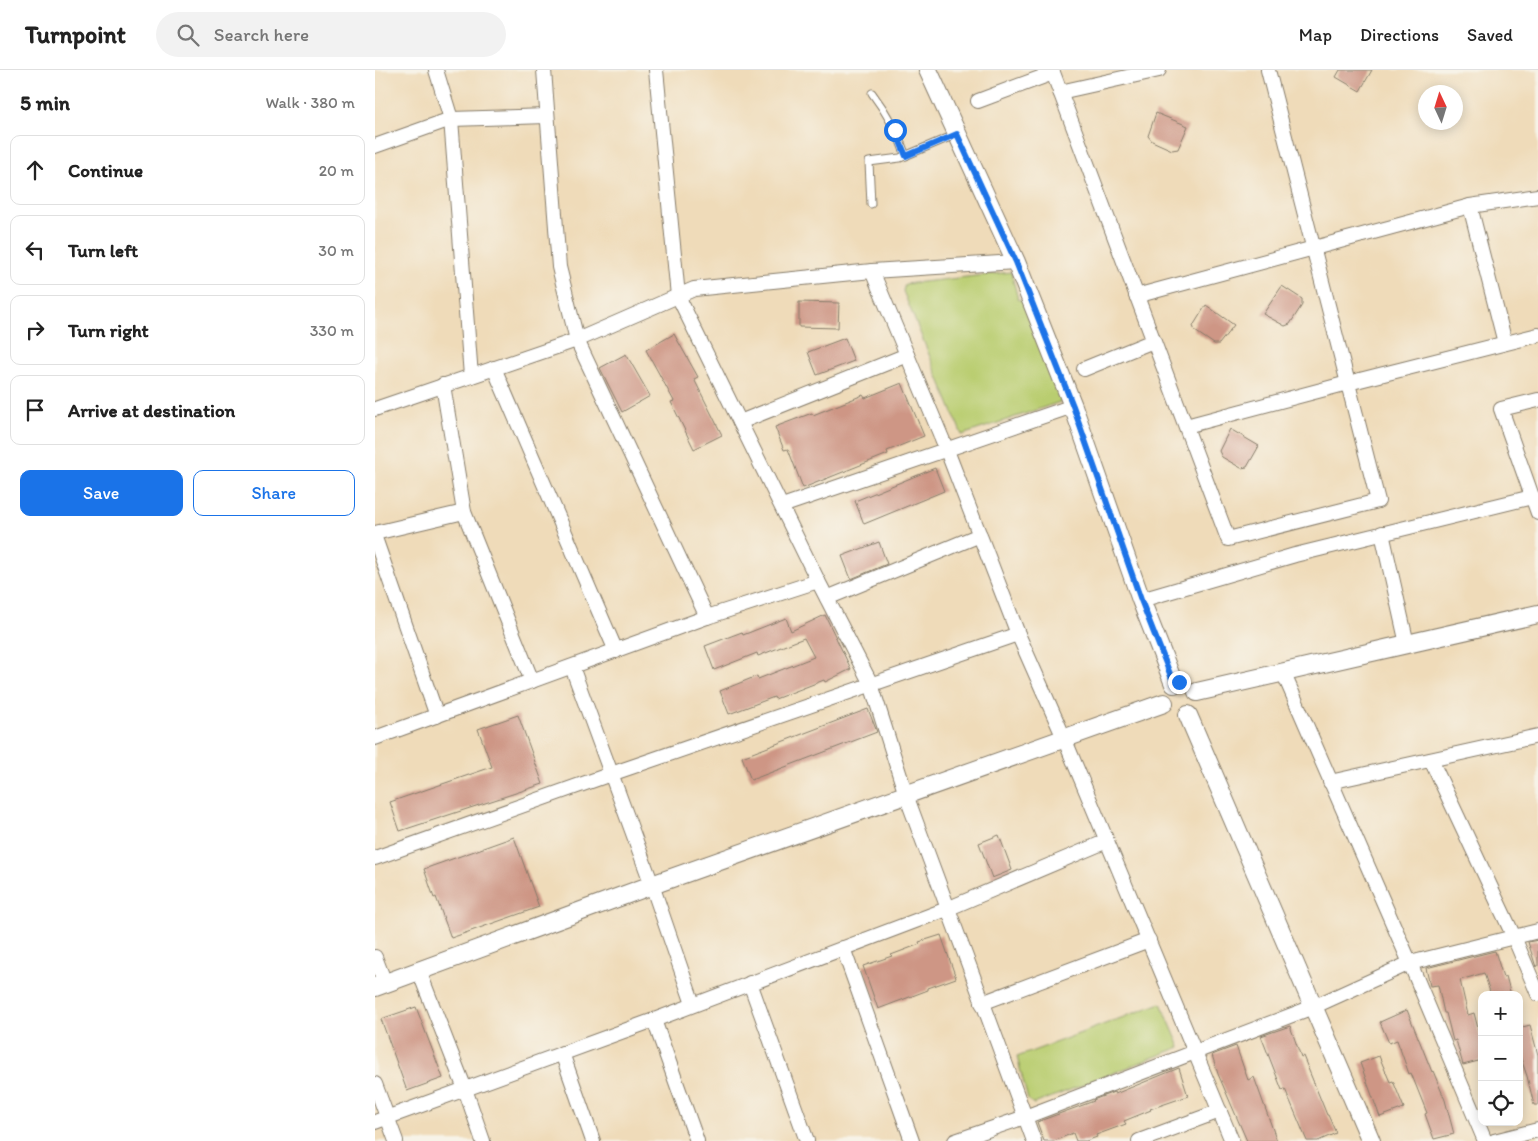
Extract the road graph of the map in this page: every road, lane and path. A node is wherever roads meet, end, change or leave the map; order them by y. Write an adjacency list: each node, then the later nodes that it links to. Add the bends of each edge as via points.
1 (436, 70): 12 (street)
2 (544, 70): 11 (street)
3 (656, 70): 22 (street)
4 (928, 70): 13 (street)
5 (1159, 70): 8 (street)
6 (1268, 70): 19 (street)
7 (1052, 72): 8 (street); 10 (street)
8 (1060, 92): 23 (street)
9 (872, 93): 15 (lane, via 892,124)
10 (978, 101)
11 (547, 116): 12 (street); 25 (street, via 559,267)
12 (451, 119): 14 (street); 31 (street)
13 (957, 134): 15 (lane); 20 (street)
14 (375, 146)
15 (906, 156): 17 (lane, via 869,162)
16 (1538, 196): 18 (street)
17 (871, 204)
18 (1470, 206): 19 (street); 27 (street)
19 (1314, 248): 23 (street); 32 (street)
20 (1016, 262): 21 (street); 35 (street)
21 (871, 271): 22 (street, via 694,288); 28 (street)
22 (678, 296): 25 (street); 37 (street)
23 (1137, 296): 26 (street)
24 (1538, 335): 27 (street)
25 (577, 340): 29 (street); 52 (street)
26 (1153, 340): 30 (street); 38 (street)
27 (1505, 343): 32 (street)
28 (907, 355): 37 (street); 39 (street)
29 (495, 368): 31 (street); 55 (street)
30 (1084, 369)
31 (471, 376): 33 (street)
32 (1349, 383): 38 (street); 38 (street, via 1379,500 1228,539)
33 (443, 385): 36 (street); 42 (street)
34 (1538, 400): 40 (street, via 1501,409)
35 (1073, 406): 39 (street); 50 (street)
36 (375, 409)
37 (740, 422): 41 (street)
38 (1185, 426)
39 (946, 448): 41 (street); 46 (street)
40 (1532, 497): 43 (street); 45 (street)
41 (781, 506): 48 (street)
42 (464, 512): 44 (street); 58 (street)
43 (1538, 513)
44 (375, 532)
45 (1382, 533): 50 (street); 54 (street)
46 (980, 535): 49 (street); 53 (street)
47 (375, 538): 64 (street)
48 (818, 581): 49 (street); 52 (street)
49 (827, 598): 59 (street)
50 (1141, 600): 60 (street)
51 (1538, 614): 54 (street)
52 (707, 617): 55 (street)
53 (1018, 634): 59 (street); 67 (street)
54 (1407, 644): 57 (street)
55 (616, 651): 56 (street)
56 (572, 667): 58 (street); 69 (street)
57 (1283, 672): 61 (street); 70 (street)
58 (533, 681): 64 (street)
59 (871, 684): 69 (street); 71 (street)
60 (1174, 684): 61 (street, via 1185,682); 62 (street, via 1166,691)
61 (1197, 692): 63 (street, via 1198,703)
62 (1164, 703): 63 (street, via 1173,715); 67 (street)
63 (1188, 715): 88 (street)
64 (437, 716): 66 (street)
65 (1538, 736): 68 (street)
66 (375, 738)
67 (1064, 738): 71 (street); 72 (street)
68 (1431, 760): 70 (street); 77 (street)
69 (611, 774): 73 (street); 74 (street)
70 (1330, 782): 81 (street)
71 (905, 795): 74 (street); 75 (street)
72 (1107, 841): 75 (street); 78 (street)
73 (375, 858)
74 (653, 885): 82 (street); 87 (street)
75 (947, 909): 79 (street); 86 (street)
76 (1538, 931): 77 (street)
77 (1514, 937): 81 (street); 85 (street)
78 (1149, 940): 86 (street); 90 (street)
79 (843, 948): 83 (street); 103 (street)
80 (375, 957): 84 (street)
81 (1410, 962): 88 (street); 109 (street)
82 (419, 971): 84 (street); 93 (street)
83 (750, 983): 87 (street); 102 (street)
84 (380, 985)
85 (1538, 994)
86 (982, 1003): 95 (street)
87 (693, 1004): 89 (street)
88 (1313, 1007): 90 (street); 108 (street)
89 (654, 1020): 91 (street); 101 (street)
90 (1196, 1052): 94 (street); 95 (street)
91 (562, 1053): 93 (street); 100 (street)
92 (375, 1084): 96 (street)
93 (465, 1090): 96 (street); 99 (street)
94 (1220, 1111): 106 (street); 107 (street)
95 (1025, 1117): 104 (street); 105 (street)
96 (381, 1119): 98 (street)
97 (1538, 1130): 110 (street)
98 (396, 1141)
99 (483, 1141)
100 (593, 1141)
101 (697, 1141)
102 (807, 1141)
103 (912, 1141)
104 (955, 1141)
105 (1034, 1141)
106 (1139, 1141)
107 (1232, 1141)
108 (1371, 1141)
109 (1485, 1141)
110 (1494, 1141)

